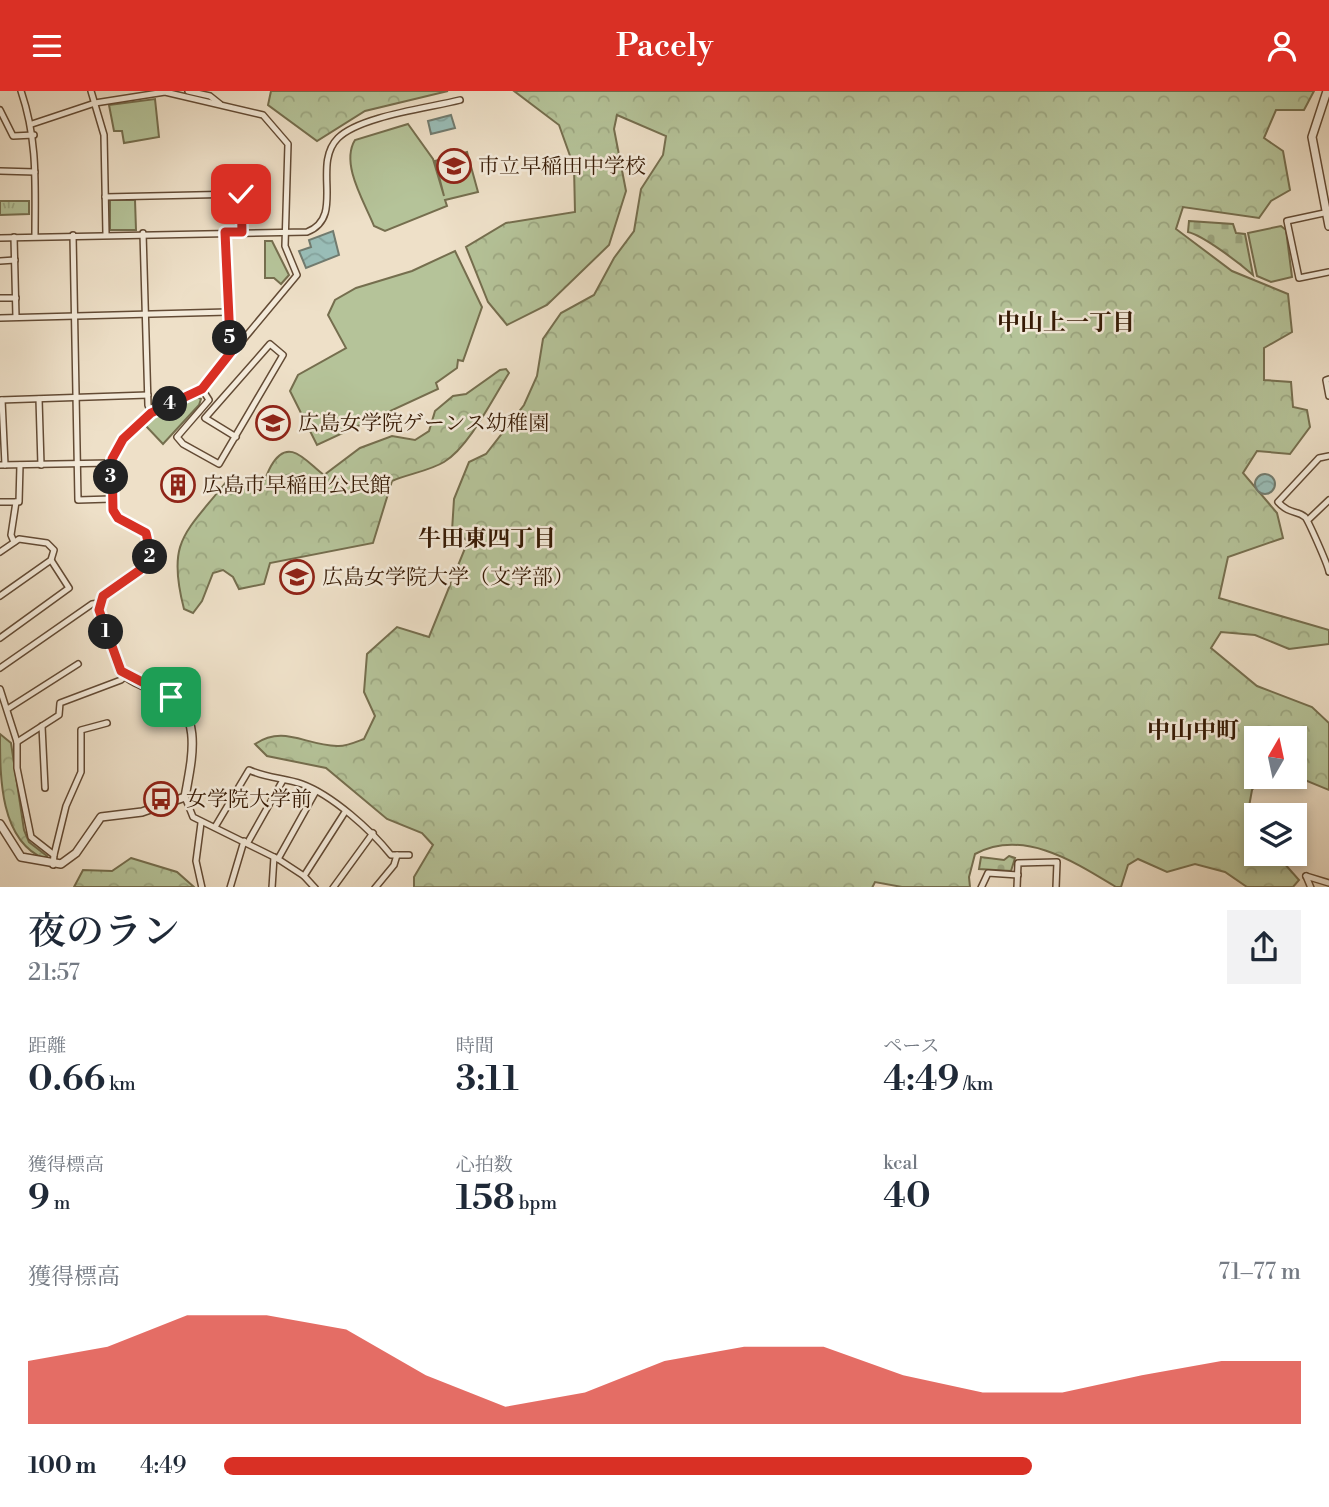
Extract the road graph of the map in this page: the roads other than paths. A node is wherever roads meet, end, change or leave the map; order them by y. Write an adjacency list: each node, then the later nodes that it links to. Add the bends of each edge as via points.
1 (21, 91): 9 (street)
2 (91, 91): 6 (street)
3 (188, 91): 7 (street, via 210,96)
4 (1327, 91): 16 (street, via 1312,137)
5 (460, 100): 22 (street, via 348,129 327,153 324,220 307,232)
6 (95, 103): 7 (street, via 165,92); 9 (street); 15 (street, via 104,135)
7 (221, 105): 22 (street, via 263,115 288,144)
8 (0, 110): 10 (street, via 13,136)
9 (32, 124): 10 (street)
10 (34, 135): 12 (street)
11 (0, 171): 12 (street)
12 (35, 172): 24 (street)
13 (242, 179): 14 (street)
14 (241, 194): 15 (street); 19 (street)
15 (105, 197): 21 (street)
16 (1328, 212): 17 (street); 29 (street, via 1287,221 1299,278)
17 (1329, 226)
18 (225, 232): 19 (street); 20 (street); 32 (street)
19 (242, 232): 22 (street)
20 (143, 233): 21 (street); 33 (street)
21 (106, 234): 23 (street)
22 (286, 234): 37 (street, via 285,246 297,275)
23 (73, 235): 24 (street); 34 (street)
24 (35, 236): 25 (street)
25 (14, 237): 26 (street); 27 (street)
26 (0, 238)
27 (15, 260): 28 (street); 31 (street)
28 (0, 261)
29 (1329, 272)
30 (0, 297): 31 (street)
31 (16, 298): 36 (street)
32 (228, 312): 33 (street); 37 (street, via 230,340)
33 (145, 314): 34 (street); 40 (street)
34 (73, 316): 36 (street); 42 (street)
35 (0, 317): 36 (street)
36 (16, 317)
37 (235, 347): 39 (street)
38 (1329, 379): 41 (street)
39 (202, 389): 45 (street); 46 (street, via 209,400 177,437 219,464)
40 (148, 395): 42 (street); 45 (street)
41 (1329, 396)
42 (76, 398): 43 (street); 49 (street)
43 (39, 399): 44 (street); 52 (street)
44 (1, 400): 50 (street)
45 (151, 413): 48 (street, via 123,439)
46 (236, 437): 46 (street, via 283,355 270,344 205,418)
47 (1329, 456): 57 (street, via 1320,459 1278,502 1287,512)
48 (111, 463): 49 (street); 53 (street)
49 (77, 464): 52 (street); 53 (street, via 78,500)
50 (2, 465): 51 (street)
51 (20, 465): 52 (street); 56 (street)
52 (41, 465)
53 (111, 499): 65 (street, via 118,518 146,533 151,555 140,570)
54 (1329, 500): 57 (street)
55 (0, 502): 56 (street)
56 (16, 502): 58 (street)
57 (1308, 520): 59 (street)
58 (14, 543): 61 (street); 62 (street, via 19,539 47,543 54,550)
59 (1320, 548): 60 (street); 63 (street)
60 (1329, 549)
61 (0, 552)
62 (51, 561): 64 (street); 66 (street, via 69,588)
63 (1329, 572)
64 (0, 596)
65 (99, 603): 68 (street); 69 (street, via 117,664)
66 (0, 638)
67 (78, 664): 71 (street)
68 (0, 668)
69 (125, 676): 73 (street, via 60,703 59,715); 78 (street, via 171,697 183,709 194,740)
70 (0, 689): 71 (street)
71 (9, 708): 74 (street)
72 (107, 723): 85 (street, via 81,730 81,772 66,806)
73 (42, 726): 74 (street); 76 (street)
74 (17, 742): 85 (street, via 17,768 31,837)
75 (283, 780): 77 (street); 82 (street, via 250,770); 84 (street)
76 (45, 788)
77 (316, 791): 79 (street); 88 (street)
78 (185, 797): 80 (street, via 192,817); 89 (street, via 142,812 101,817 70,860)
79 (345, 812): 83 (street); 91 (street)
80 (201, 823): 82 (street); 93 (street, via 196,862)
81 (0, 824): 89 (street, via 21,857)
82 (215, 827): 84 (street)
83 (373, 833): 86 (street, via 391,855); 97 (street)
84 (246, 842): 88 (street); 94 (street)
85 (54, 855): 89 (street)
86 (397, 855): 87 (street); 98 (street)
87 (410, 855)
88 (276, 858): 91 (street); 95 (street)
89 (53, 865)
90 (1018, 875): 99 (street, via 988,873); 100 (street); 101 (street, via 1018,863 1057,862)
91 (304, 876): 96 (street)
92 (1329, 883): 102 (street, via 1306,876)
93 (202, 887)
94 (230, 887)
95 (272, 887)
96 (315, 887)
97 (333, 887)
98 (375, 887)
99 (981, 887)
100 (1017, 887)
101 (1056, 887)
102 (1311, 887)

